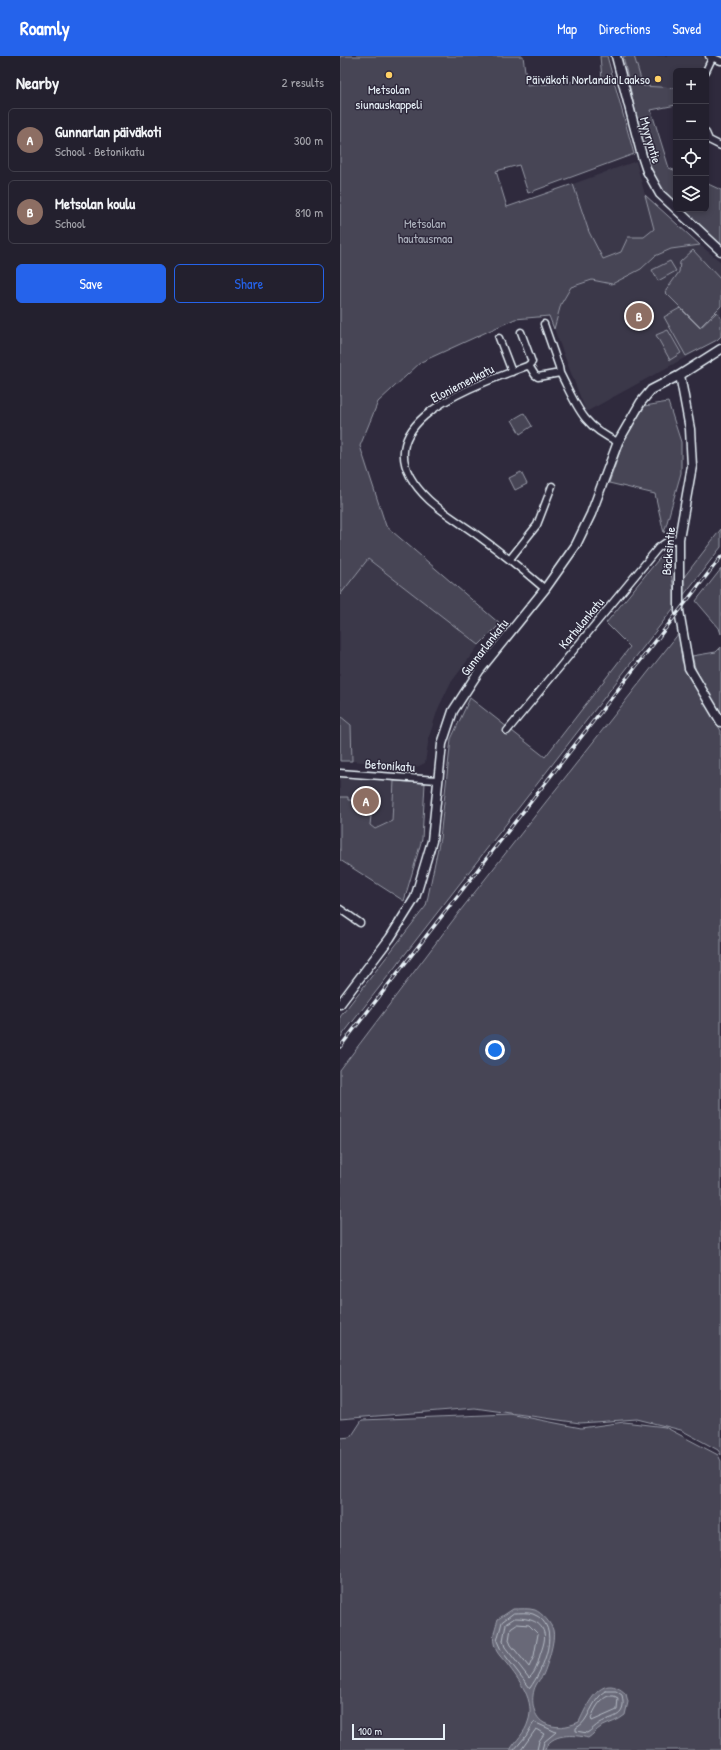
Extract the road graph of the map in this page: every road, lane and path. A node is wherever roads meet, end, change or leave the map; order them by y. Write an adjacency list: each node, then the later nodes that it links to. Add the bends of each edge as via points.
1 (616, 56): 7 (street, Myyryntie, via 642,156 652,181 660,194)
2 (711, 56): 3 (street); 4 (street)
3 (721, 61)
4 (707, 68)
5 (709, 140): 6 (street)
6 (721, 146)
7 (721, 251)
8 (544, 324): 14 (street)
9 (521, 332): 12 (street, via 532,362)
10 (499, 338): 13 (street)
11 (721, 349): 15 (street, Gunnarlankatu)
12 (527, 366): 13 (street, Eloniemenkatu); 14 (street, via 538,377)
13 (512, 372): 19 (street, Eloniemenkatu, via 493,378 436,407 415,425 404,444 403,454 407,473 430,501)
14 (560, 373): 16 (street, via 583,417 596,430)
15 (680, 375): 16 (street, Gunnarlankatu, via 651,390 634,413); 18 (street, Bäcksintie, via 690,428 692,466)
16 (618, 442): 20 (street, Gunnarlankatu, via 591,514 576,545)
17 (552, 486): 19 (street, via 537,525)
18 (679, 539): 21 (street, Bäcksintie, via 679,611 689,668); 22 (street, Karhulankatu, via 668,541 658,548)
19 (510, 559): 20 (street, Eloniemenkatu)
20 (545, 588): 24 (street, Gunnarlankatu, via 479,671 454,711 442,744)
21 (721, 722)
22 (507, 731)
23 (340, 773): 24 (street, Betonikatu)
24 (437, 780): 27 (street, Gunnarlankatu, via 432,842 415,898 390,938)
25 (340, 909): 26 (street)
26 (360, 923)
27 (340, 1004)

